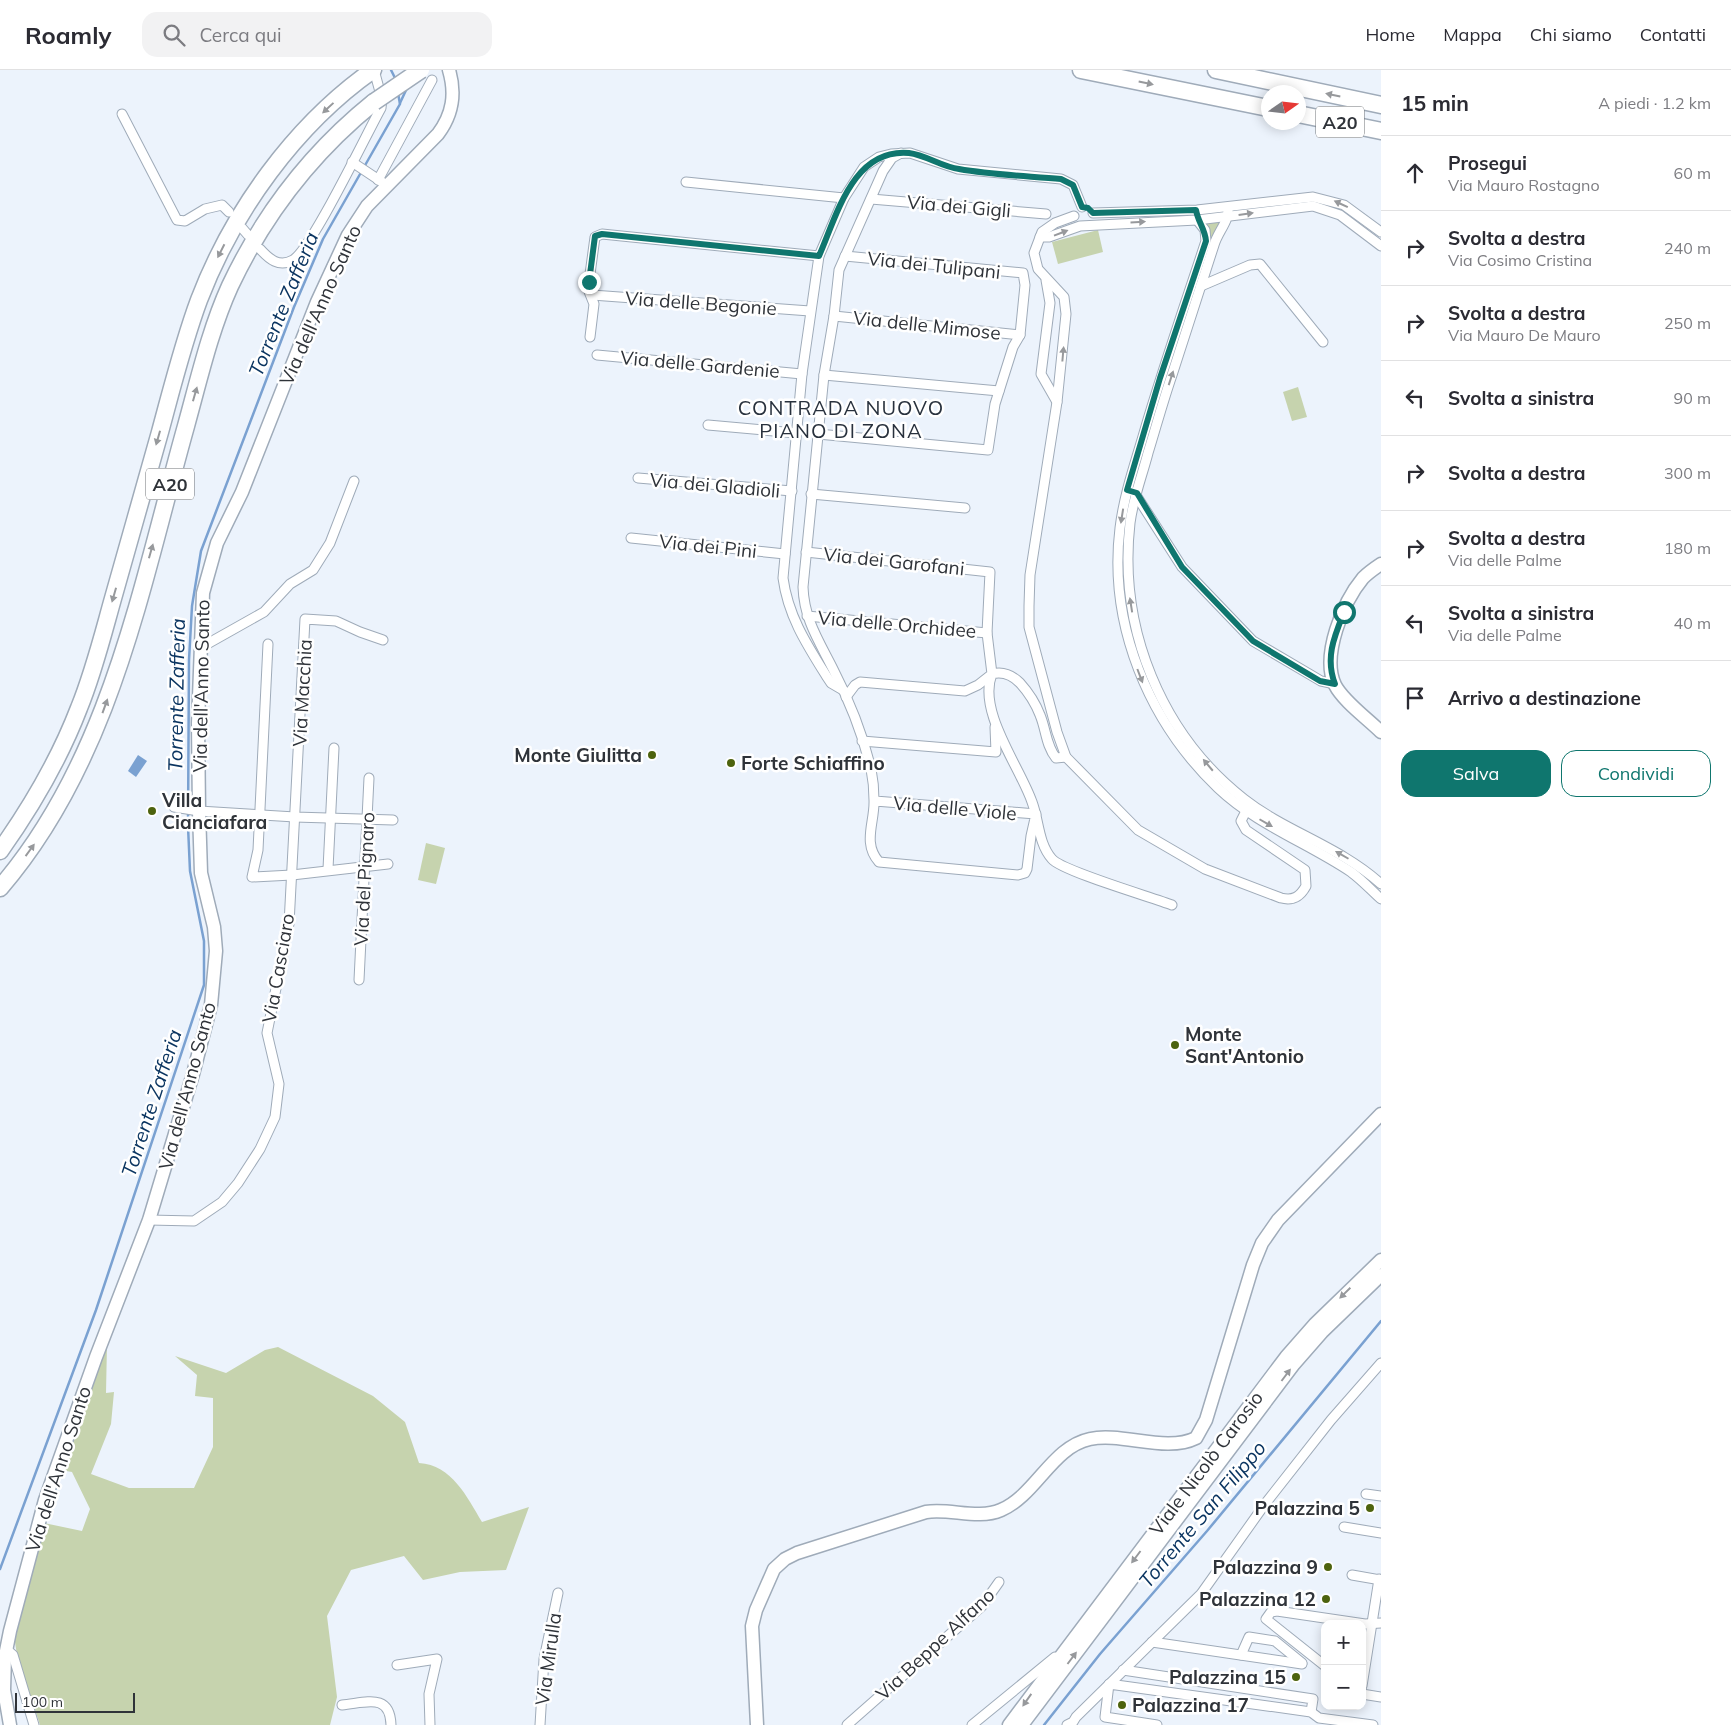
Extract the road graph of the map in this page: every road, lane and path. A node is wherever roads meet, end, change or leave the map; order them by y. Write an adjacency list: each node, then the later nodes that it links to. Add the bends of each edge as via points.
1 (449, 70): 13 (street, Via dell'Anno Santo, via 453,102 447,120 438,134)
2 (1081, 70): 7 (highway, one-way to 7)
3 (1216, 70): 6 (highway, A20, one-way to 3)
4 (371, 72): 12 (street, via 382,99 381,108); 83 (highway, A20, one-way to 83, via 322,114 290,148 256,193 217,261 191,325 80,707 37,796)
5 (426, 75): 13 (street); 89 (highway, A20, one-way to 5, bridge, via 38,839 57,808 102,714 200,373 229,289 259,233 294,182 336,134 374,102)
6 (1381, 105)
7 (1261, 107)
8 (122, 114): 19 (street, via 177,220 185,221 205,208 222,205)
9 (1306, 116): 10 (highway, A20)
10 (1381, 131)
11 (901, 153): 15 (street, via 879,157 864,167); 16 (street, via 887,163); 17 (street, via 958,169 1061,179 1073,185)
12 (354, 164): 13 (street); 29 (street, via 298,256 290,261 277,262)
13 (380, 181): 63 (street, Via dell'Anno Santo, via 354,224 317,302 242,492 217,543 203,593)
14 (686, 182): 15 (street)
15 (844, 198): 30 (street)
16 (871, 198): 22 (street, Via dei Gigli); 31 (street)
17 (1082, 207): 21 (street); 23 (street)
18 (1196, 210): 20 (street); 21 (street); 24 (street)
19 (228, 212)
20 (1229, 212): 24 (street); 26 (street, one-way to 20, via 1344,205 1324,198 1300,197); 28 (street, one-way to 28, via 1301,206 1324,208 1340,215); 33 (street)
21 (1093, 213): 25 (street, via 1093,219)
22 (1046, 214)
23 (1074, 216): 25 (street, via 1076,222); 27 (street, via 1048,227)
24 (1198, 220): 25 (street, one-way to 24); 50 (street, via 1205,230 1206,241)
25 (1085, 225): 27 (street, one-way to 25)
26 (1381, 232)
27 (1040, 237): 32 (street, via 1035,245 1035,260)
28 (1381, 246)
29 (260, 249)
30 (819, 256): 34 (street, via 602,234 595,236 588,290); 35 (street)
31 (845, 256): 36 (street, via 839,270); 37 (street, Via dei Tulipani, via 1023,273 1025,285)
32 (1046, 280): 44 (street, via 1050,303 1041,374); 44 (street, one-way to 32, via 1065,302 1060,291)
33 (1201, 286): 39 (street, via 1250,265 1260,264); 52 (street, one-way to 33)
34 (592, 295): 35 (street, Via delle Begonie); 38 (street)
35 (810, 311): 41 (street)
36 (834, 316): 37 (street, Via delle Mimose); 42 (street)
37 (1020, 335): 43 (street)
38 (590, 337)
39 (1324, 342)
40 (597, 355): 41 (street, Via delle Gardenie)
41 (802, 374): 46 (street)
42 (824, 375): 43 (street); 47 (street)
43 (999, 391): 47 (street, via 988,450)
44 (1057, 402): 71 (street, via 1030,575 1029,626)
45 (708, 425): 46 (street)
46 (796, 433): 51 (street)
47 (818, 434): 53 (street)
48 (638, 478): 51 (street, Via dei Gladioli)
49 (354, 481): 63 (street, via 318,565 290,584 264,612)
50 (1127, 490): 52 (street); 76 (street, one-way to 76, via 1120,530 1119,584 1126,626 1146,691 1172,736 1218,788)
51 (792, 492): 57 (street)
52 (1137, 493): 65 (street, via 1182,567 1253,641 1320,681); 88 (street, one-way to 52, via 1354,862 1246,800 1211,768 1176,723 1147,667 1133,616 1128,545)
53 (812, 494): 54 (street); 56 (street)
54 (965, 508)
55 (631, 538): 57 (street, Via dei Pini)
56 (806, 552): 59 (street, via 803,587); 60 (street, Via dei Garofani, via 990,572)
57 (785, 554): 66 (street, via 785,593 795,624 831,683)
58 (1381, 564): 65 (street, via 1358,585 1333,639 1330,666)
59 (807, 616): 60 (street, Via delle Orchidee); 66 (street)
60 (987, 633): 64 (street)
61 (383, 640): 79 (street, Via Macchia, via 336,621 305,620)
62 (268, 644): 77 (street)
63 (200, 648): 75 (street, Via dell'Anno Santo)
64 (992, 674): 66 (street, via 964,691 860,682); 67 (street, via 988,684); 71 (street, via 1000,672 1013,676 1031,695 1052,753 1056,758)
65 (1335, 684): 68 (street, via 1341,694)
66 (845, 694): 69 (street)
67 (995, 718): 69 (street, via 996,752); 78 (street)
68 (1381, 732)
69 (862, 741): 73 (street)
70 (334, 748): 80 (street)
71 (1066, 758): 76 (street, via 1149,838 1225,878 1288,900 1299,896 1306,886 1304,870 1246,830 1241,820)
72 (369, 778): 81 (street, Via del Pignaro)
73 (875, 801): 78 (street, Via delle Viole); 78 (street, via 869,843 879,862 1018,875 1027,869)
74 (178, 807): 75 (street)
75 (198, 810): 77 (street); 94 (street, Via dell'Anno Santo, via 201,873 215,940 215,981 193,1074)
76 (1246, 811): 90 (street, one-way to 90, via 1352,872)
77 (260, 814): 79 (street); 87 (street, via 258,850 252,877)
78 (1036, 814): 91 (street, via 1039,832 1052,860 1074,871)
79 (295, 817): 80 (street); 87 (street, Via Casciaro)
80 (331, 818): 81 (street); 86 (street)
81 (368, 819): 82 (street); 85 (street, Via del Pignaro)
82 (393, 820)
83 (0, 851)
84 (388, 864): 85 (street)
85 (365, 866): 86 (street); 92 (street, Via del Pignaro)
86 (328, 870): 87 (street)
87 (292, 875): 94 (street, Via Casciaro, via 287,934 267,1033 279,1084 271,1125 238,1183 207,1214 188,1223)
88 (1381, 884)
89 (0, 888)
90 (1381, 898)
91 (1172, 905)
92 (359, 980)
93 (1381, 1114): 126 (street, via 1278,1220 1262,1243 1206,1420 1196,1438 1175,1443 1102,1437 1088,1439 1069,1448 1003,1510 989,1514 926,1512 804,1550 785,1559 770,1575 752,1626)
94 (149, 1220): 108 (street, Via dell'Anno Santo, via 54,1470)
95 (1381, 1260): 109 (street, Viale Nicolò Carosio, one-way to 109, via 1314,1324 1286,1356)
96 (1381, 1274): 130 (street, Viale Nicolò Carosio, one-way to 96, via 1294,1364)
97 (1381, 1363): 107 (street, via 1265,1504 1201,1594)
98 (1366, 1494): 99 (street)
99 (1381, 1496)
100 (1344, 1527): 101 (street)
101 (1381, 1533)
102 (1352, 1575): 103 (street)
103 (1380, 1580): 106 (street)
104 (999, 1582): 127 (street, Via Beppe Alfano, via 982,1606)
105 (558, 1593): 125 (street, Via Mirulla, via 544,1659)
106 (1377, 1623): 112 (street, via 1271,1612 1266,1619); 113 (street)
107 (1152, 1642): 110 (street); 114 (street)
108 (6, 1649): 121 (street, Via dell'Anno Santo, via 4,1690); 122 (street, via 13,1655)
109 (1066, 1649): 128 (street); 129 (street, Viale Nicolò Carosio, one-way to 129)
110 (1241, 1655): 110 (street, via 1302,1664 1275,1641 1249,1637)
111 (396, 1665): 124 (street, via 438,1659 429,1694)
112 (1324, 1665)
113 (1366, 1669)
114 (1123, 1670): 115 (street); 119 (street, via 1313,1699)
115 (1109, 1684): 119 (street); 120 (street); 131 (street, via 1105,1717)
116 (1366, 1695): 117 (street)
117 (1381, 1697)
118 (342, 1705): 123 (street, via 378,1701 389,1711)
119 (1311, 1712): 132 (street, via 1319,1718)
120 (1073, 1724)
121 (10, 1725)
122 (34, 1725)
123 (391, 1725)
124 (430, 1725)
125 (540, 1725)
126 (757, 1725)
127 (847, 1725)
128 (972, 1725)
129 (1009, 1725)
130 (1022, 1725)
131 (1157, 1725)
132 (1373, 1725)

